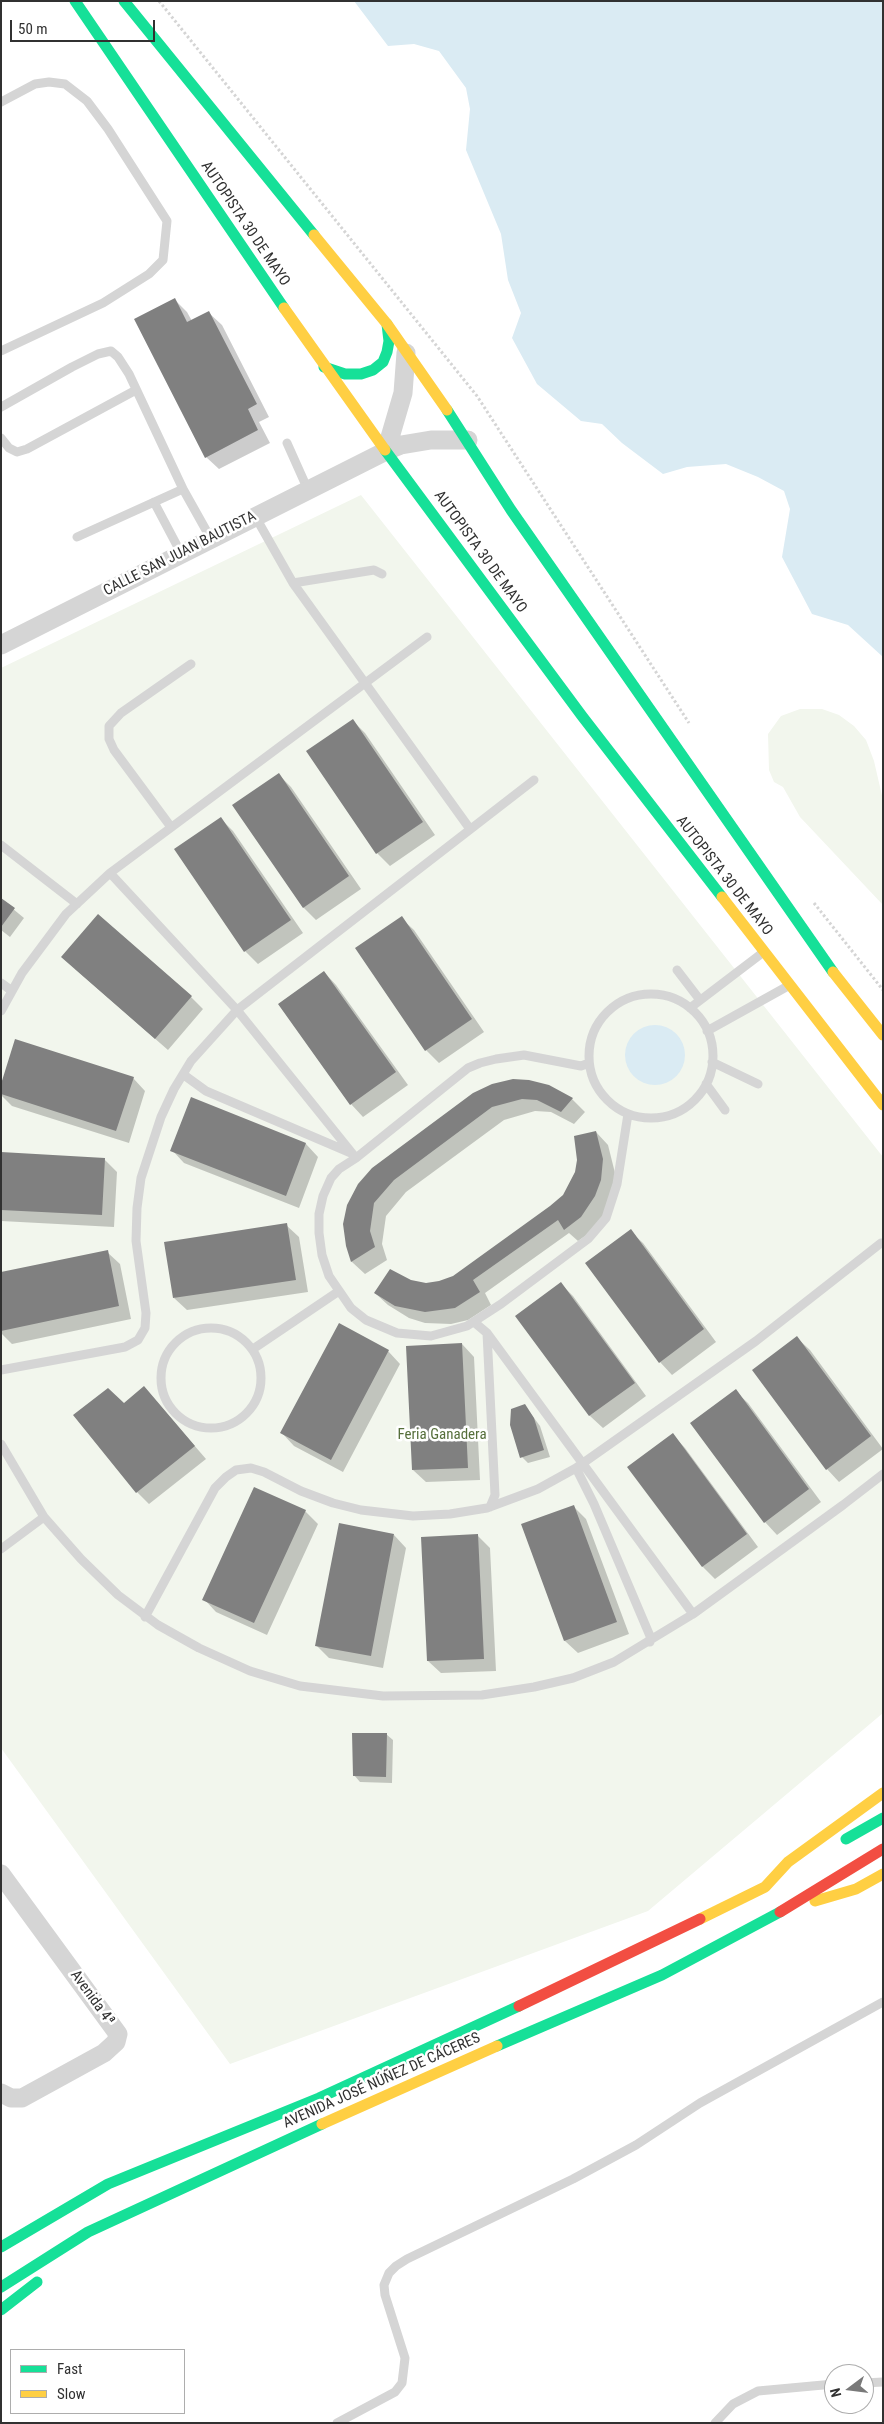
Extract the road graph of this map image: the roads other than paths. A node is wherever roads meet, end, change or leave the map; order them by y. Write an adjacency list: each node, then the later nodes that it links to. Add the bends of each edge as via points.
1 (76, 1): 7 (main road, AUTOPISTA 30 DE MAYO)
2 (124, 1): 4 (main road, AUTOPISTA 30 DE MAYO)
3 (1, 102): 5 (lane, via 35,84 65,84 87,101 167,221 164,260 149,274 103,303)
4 (387, 324): 6 (main road, AUTOPISTA 30 DE MAYO); 7 (main road, via 387,352 383,362 373,370 345,374)
5 (1, 350)
6 (406, 352): 11 (main road, AUTOPISTA 30 DE MAYO); 13 (street, via 403,393)
7 (324, 367): 13 (main road, AUTOPISTA 30 DE MAYO)
8 (136, 390): 9 (lane, via 118,357 111,351 72,367); 10 (lane, via 27,449 18,452 9,448); 14 (lane)
9 (1, 407)
10 (1, 438)
11 (468, 440): 13 (street, CALLE SAN JUAN BAUTISTA, via 432,440); 43 (main road, AUTOPISTA 30 DE MAYO, via 511,510 818,952)
12 (287, 443): 15 (lane)
13 (386, 451): 15 (street, CALLE SAN JUAN BAUTISTA); 33 (main road, AUTOPISTA 30 DE MAYO, via 582,716)
14 (183, 489): 16 (lane); 19 (lane)
15 (308, 490): 17 (street, CALLE SAN JUAN BAUTISTA)
16 (154, 502): 18 (lane); 20 (lane)
17 (255, 516): 19 (street, CALLE SAN JUAN BAUTISTA); 22 (lane)
18 (77, 537)
19 (211, 538): 20 (street, CALLE SAN JUAN BAUTISTA)
20 (182, 554): 24 (street, CALLE SAN JUAN BAUTISTA)
21 (382, 574): 22 (lane, via 374,570)
22 (293, 583): 26 (lane)
23 (427, 637): 26 (lane)
24 (1, 645)
25 (191, 664): 28 (lane, via 121,713 109,726 109,739 114,750)
26 (365, 684): 28 (lane); 29 (lane)
27 (534, 780): 29 (lane)
28 (171, 827): 31 (lane)
29 (470, 829): 40 (lane)
30 (1, 845): 32 (lane)
31 (110, 873): 32 (lane); 40 (lane)
32 (77, 904): 37 (lane, via 45,942)
33 (763, 952): 36 (main road, AUTOPISTA 30 DE MAYO); 38 (lane)
34 (677, 970): 38 (lane)
35 (1, 983): 37 (lane)
36 (789, 985): 42 (lane); 49 (main road, AUTOPISTA 30 DE MAYO)
37 (12, 991): 41 (lane)
38 (700, 1000): 39 (lane)
39 (690, 1008): 42 (lane); 45 (lane, via 668,996 655,994 643,994 617,1004 598,1024 589,1049)
40 (237, 1010): 46 (lane); 52 (lane)
41 (1, 1011)
42 (707, 1031): 44 (lane, via 712,1046)
43 (883, 1035)
44 (712, 1062): 47 (lane); 48 (lane)
45 (589, 1063): 51 (lane, via 602,1094); 52 (lane, via 581,1066 524,1056 480,1063 468,1068)
46 (184, 1075): 52 (lane, via 206,1091); 58 (lane, via 161,1117 141,1178 136,1208 136,1241 146,1313 145,1328 138,1340 125,1347)
47 (706, 1084): 50 (lane); 51 (lane, via 692,1102 673,1114 650,1118)
48 (758, 1084)
49 (883, 1105)
50 (725, 1110)
51 (628, 1114): 55 (lane, via 612,1205 598,1230)
52 (355, 1156): 54 (lane, via 332,1178 319,1214 322,1255 329,1276)
53 (881, 1243): 60 (lane, via 756,1341)
54 (339, 1291): 55 (lane, via 351,1308 366,1320 397,1333 431,1336); 57 (lane)
55 (474, 1322): 56 (lane)
56 (487, 1333): 60 (lane); 62 (lane, via 495,1495)
57 (252, 1349): 57 (lane, via 260,1365 261,1382 257,1399 247,1413 233,1423 216,1428 199,1426 184,1419 171,1407 161,1377 171,1348 182,1337 197,1330 228,1330)
58 (1, 1370)
59 (1, 1444): 63 (lane)
60 (579, 1466): 62 (lane, via 538,1489); 65 (lane); 67 (lane)
61 (883, 1474): 65 (lane)
62 (490, 1507): 66 (lane, via 413,1516 361,1510 301,1491 264,1472 251,1468 236,1470 215,1488)
63 (44, 1517): 64 (lane); 66 (lane, via 118,1596)
64 (1, 1549)
65 (693, 1614): 67 (lane)
66 (145, 1616): 67 (lane, via 198,1648 250,1671 300,1686 383,1696 482,1695 534,1687 573,1678 614,1662)
67 (650, 1642)
68 (883, 1793): 75 (main road, via 788,1862)
69 (883, 1818): 70 (main road)
70 (832, 1847)
71 (883, 1849): 76 (main road)
72 (816, 1857): 75 (main road, AVENIDA JOSÉ NÚÑEZ DE CÁCERES)
73 (1, 1874): 78 (street, Avenida 4ª, via 118,2034 116,2042 104,2053 22,2098 11,2098)
74 (883, 1874): 76 (main road, via 856,1889)
75 (765, 1886): 79 (main road, AVENIDA JOSÉ NÚÑEZ DE CÁCERES, via 541,1996 319,2098)
76 (780, 1912): 80 (main road, AVENIDA JOSÉ NÚÑEZ DE CÁCERES, via 662,1975 388,2093)
77 (883, 2002): 88 (lane, via 700,2103 636,2145 396,2266 384,2285 405,2358 402,2383 395,2392)
78 (1, 2093)
79 (108, 2184): 81 (main road); 82 (main road, AVENIDA JOSÉ NÚÑEZ DE CÁCERES)
80 (129, 2214): 83 (main road); 85 (main road, AVENIDA JOSÉ NÚÑEZ DE CÁCERES, via 88,2232)
81 (28, 2217)
82 (1, 2247)
83 (62, 2263)
84 (47, 2274): 86 (main road)
85 (1, 2287)
86 (1, 2310)
87 (824, 2385): 89 (lane, via 758,2392 733,2404)
88 (337, 2423)
89 (715, 2423)

